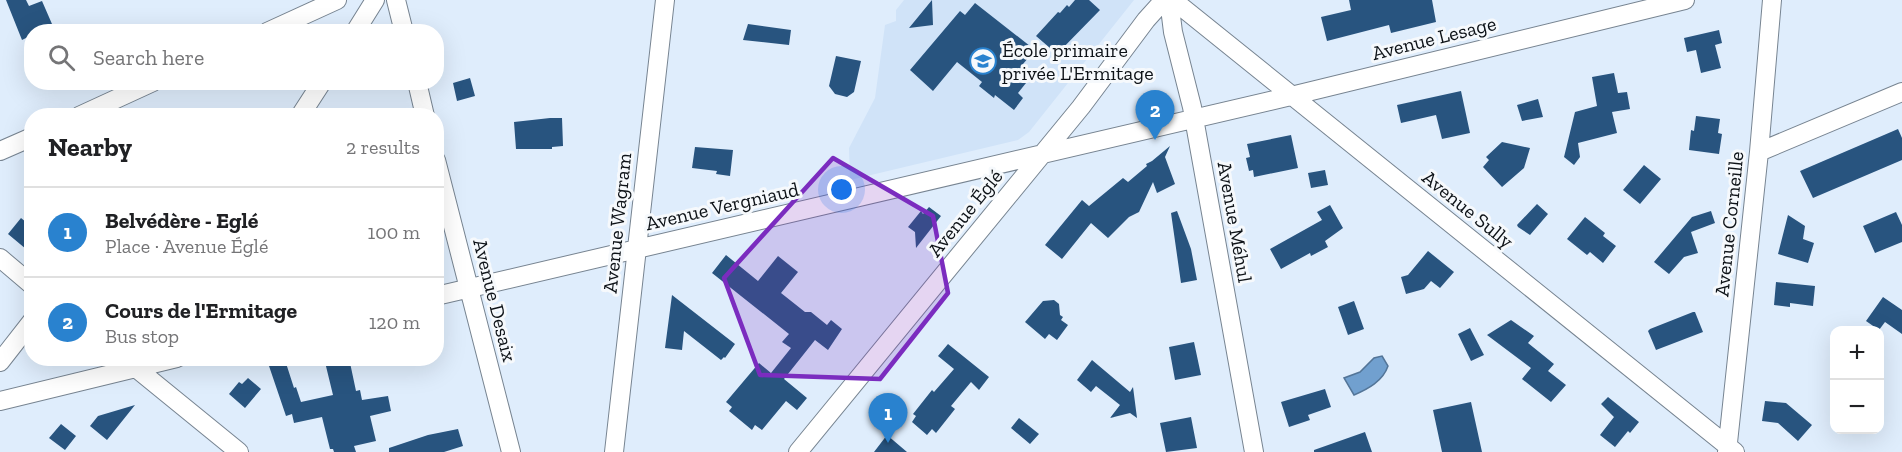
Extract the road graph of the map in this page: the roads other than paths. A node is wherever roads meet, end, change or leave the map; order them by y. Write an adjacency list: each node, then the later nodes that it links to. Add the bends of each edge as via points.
1 (337, 0): 8 (street)
2 (375, 0): 9 (street)
3 (396, 0): 10 (street)
4 (665, 0): 25 (street, Avenue Wagram)
5 (1168, 0): 15 (street, Avenue Sully); 19 (street, Avenue Méhul); 23 (street, Avenue Églé, via 1146,20)
6 (1685, 0): 15 (street, Avenue Lesage)
7 (1772, 0): 22 (street, Avenue Corneille)
8 (284, 24)
9 (360, 24)
10 (402, 24)
11 (136, 90): 16 (street)
12 (317, 90): 17 (street)
13 (419, 90): 18 (street)
14 (1902, 92): 22 (street)
15 (1291, 96): 19 (street, Avenue Lesage); 35 (street, Avenue Sully)
16 (96, 108)
17 (305, 108)
18 (423, 108)
19 (1194, 118): 23 (street, Avenue Vergniaud); 40 (street, Avenue Méhul)
20 (24, 140): 21 (street)
21 (0, 151)
22 (1759, 152): 35 (street, Avenue Corneille)
23 (1044, 153): 25 (street, Avenue Vergniaud); 39 (street, Avenue Églé)
24 (444, 191): 28 (street, Avenue Desaix)
25 (637, 249): 28 (street, Avenue Vergniaud); 38 (street, Avenue Wagram)
26 (0, 258): 27 (street)
27 (24, 278)
28 (469, 288): 29 (street, Avenue Vergniaud); 37 (street, Avenue Desaix)
29 (444, 294)
30 (24, 331): 31 (street)
31 (0, 362)
32 (120, 366): 34 (street)
33 (139, 366): 36 (street)
34 (0, 401)
35 (1730, 450)
36 (239, 452)
37 (511, 452)
38 (614, 452)
39 (798, 452)
40 (1254, 452)

